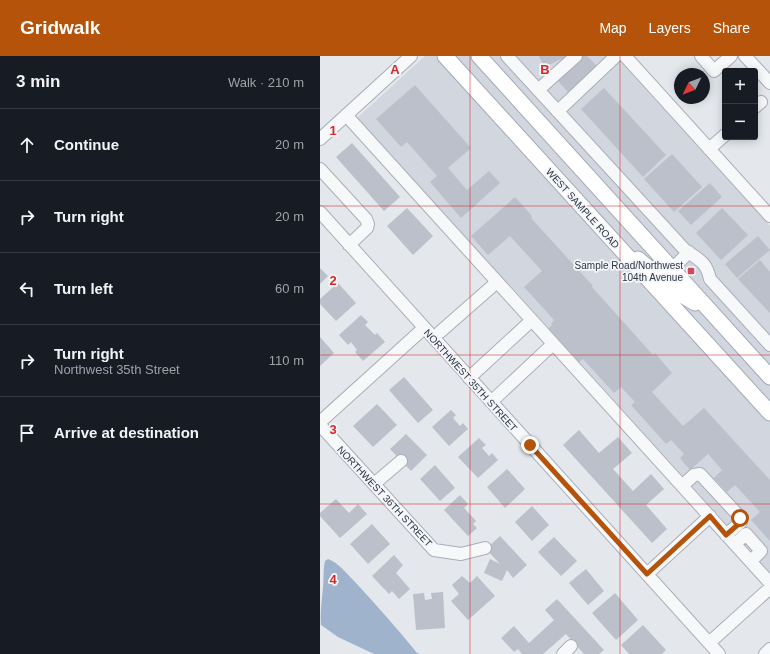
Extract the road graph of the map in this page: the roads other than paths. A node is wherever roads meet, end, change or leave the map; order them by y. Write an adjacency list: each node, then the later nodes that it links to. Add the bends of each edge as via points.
1 (411, 56): 14 (street)
2 (445, 56): 21 (main road, WEST SAMPLE ROAD)
3 (479, 56): 24 (main road)
4 (507, 56): 12 (street)
5 (576, 56): 12 (street)
6 (625, 56): 17 (street)
7 (701, 56): 8 (street, via 714,71)
8 (730, 56)
9 (746, 56): 11 (street)
10 (611, 58): 13 (street)
11 (770, 83)
12 (538, 90): 13 (street)
13 (558, 111): 23 (street)
14 (346, 115): 15 (street); 25 (street)
15 (322, 135)
16 (722, 138): 17 (street)
17 (709, 149): 20 (street)
18 (320, 169): 22 (street, via 368,224)
19 (320, 212): 22 (street, NORTHWEST 35TH STREET)
20 (770, 216)
21 (606, 233): 24 (main road, via 652,270); 26 (main road, WEST SAMPLE ROAD)
22 (349, 245): 29 (street, NORTHWEST 35TH STREET)
23 (689, 252): 24 (street); 32 (street, via 701,260 710,279)
24 (672, 269): 27 (main road)
25 (497, 282): 28 (street); 30 (street)
26 (652, 284): 27 (main road, via 665,284); 36 (main road, WEST SAMPLE ROAD)
27 (713, 314): 33 (main road)
28 (532, 320): 31 (street); 34 (street)
29 (424, 328): 34 (street, NORTHWEST 35TH STREET); 37 (street)
30 (440, 332)
31 (553, 344): 35 (street); 41 (street)
32 (770, 345)
33 (770, 377)
34 (469, 378): 35 (street, NORTHWEST 35TH STREET)
35 (490, 402): 45 (street, NORTHWEST 35TH STREET)
36 (770, 414)
37 (320, 422)
38 (320, 425): 40 (street, NORTHWEST 36TH STREET)
39 (401, 462): 40 (street)
40 (374, 484): 44 (street, NORTHWEST 36TH STREET, via 434,550 461,554)
41 (682, 486): 42 (street); 43 (street, via 694,475 700,474 740,518 741,522)
42 (710, 516): 43 (street); 45 (street)
43 (726, 535): 46 (street)
44 (485, 548)
45 (647, 574): 48 (street, NORTHWEST 35TH STREET)
46 (770, 583)
47 (770, 588): 48 (street)
48 (709, 643): 50 (street, NORTHWEST 35TH STREET)
49 (770, 649): 51 (street)
50 (719, 654)
51 (765, 654)

